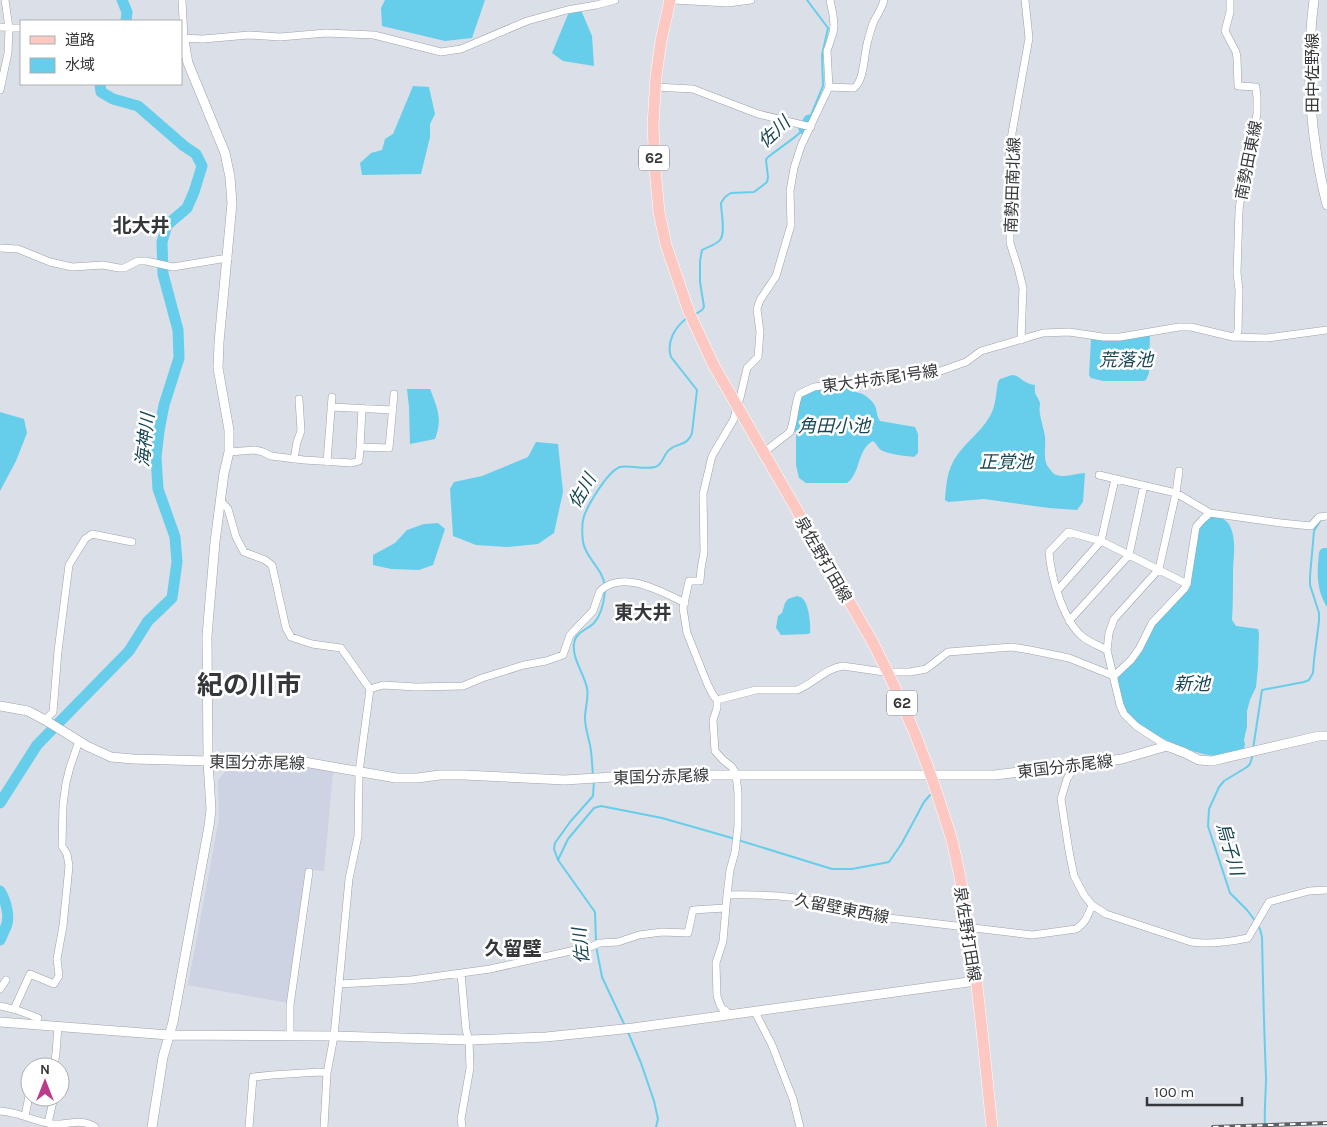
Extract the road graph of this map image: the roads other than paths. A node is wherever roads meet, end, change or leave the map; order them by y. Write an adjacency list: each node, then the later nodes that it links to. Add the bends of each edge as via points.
1 (5, 0): 12 (street)
2 (182, 0): 14 (street)
3 (615, 0): 14 (street, via 527,21 461,49 441,52 374,34)
4 (671, 0): 5 (street, via 728,3); 16 (main road, 泉佐野打田線 / 62)
5 (751, 0)
6 (830, 0): 15 (street, via 834,25 827,51)
7 (884, 0): 15 (street, via 871,29 857,86)
8 (1025, 0): 24 (street, 南勢田南北線, via 1029,38 1009,150 1012,175 1010,243 1024,288)
9 (1230, 0): 23 (street, 南勢田東線, via 1225,31 1238,58 1238,86 1256,87 1257,98 1257,114 1247,153 1247,185 1238,211 1238,331)
10 (1314, 0): 19 (street, 田中佐野線, via 1309,91 1318,165)
11 (0, 27): 12 (street)
12 (9, 28): 13 (street); 17 (street, via 8,53)
13 (20, 28)
14 (183, 38): 21 (street, via 188,63 225,154 230,177 232,203)
15 (829, 86): 18 (street)
16 (655, 87): 18 (street, via 693,89 758,114); 28 (main road, 泉佐野打田線 / 62, via 655,168 666,245 691,317)
17 (0, 90)
18 (807, 126): 28 (street, via 790,191 791,225 776,276 757,309 760,332 758,357 747,368)
19 (1327, 205)
20 (0, 248): 21 (street, via 18,249 72,267 103,265 124,268 138,261 169,267)
21 (228, 259): 33 (street, via 218,368 229,430)
22 (1327, 330): 23 (street, 東大井赤尾1号線, via 1268,338)
23 (1233, 337): 24 (street, 東大井赤尾1号線, via 1179,327 1120,337 1043,333)
24 (1021, 340): 34 (street, 東大井赤尾1号線, via 981,351 966,362 932,374 901,372 814,387 800,394 790,432)
25 (394, 394): 31 (street)
26 (332, 397): 29 (street)
27 (299, 399): 35 (street, via 301,431)
28 (737, 406): 34 (main road, 泉佐野打田線 / 62); 51 (street, via 734,419 712,456 703,494 704,552 700,582 689,581)
29 (331, 407): 30 (street); 36 (street)
30 (362, 408): 31 (street); 32 (street)
31 (393, 410): 32 (street, via 389,448)
32 (360, 447): 36 (street, via 359,461)
33 (229, 452): 35 (street, via 255,450); 42 (street)
34 (763, 453): 54 (main road, 泉佐野打田線 / 62)
35 (294, 459): 36 (street)
36 (326, 462)
37 (1179, 471): 41 (street)
38 (1099, 475): 39 (street)
39 (1115, 479): 40 (street); 45 (street)
40 (1144, 485): 41 (street); 47 (street)
41 (1176, 493): 43 (street); 48 (street)
42 (220, 500): 56 (street, via 228,508 244,552 272,566 286,628 291,636 312,644 341,648); 63 (street, via 207,636)
43 (1210, 513): 44 (street, via 1311,526); 49 (street, via 1196,527)
44 (1324, 516)
45 (1102, 541): 47 (street); 50 (street); 50 (street, via 1068,532 1049,552)
46 (132, 542): 59 (street, via 92,534 85,539 69,565 53,712)
47 (1129, 555): 48 (street); 52 (street)
48 (1159, 569): 49 (street); 53 (street, via 1114,619)
49 (1187, 584): 55 (street, via 1152,623 1131,660)
50 (1057, 590): 52 (street)
51 (685, 603): 56 (street, via 644,584 616,583 605,588 593,611 570,636 563,655 524,664 463,686 383,685); 57 (street, via 687,633)
52 (1069, 621): 53 (street, via 1084,638)
53 (1107, 650): 55 (street)
54 (888, 672): 55 (street, via 926,669 948,652 1012,647 1069,658); 57 (street, via 838,666 797,690 756,690); 67 (main road, 泉佐野打田線 / 62)
55 (1114, 676): 62 (street, via 1124,714)
56 (370, 688): 65 (street)
57 (717, 700): 66 (street, via 715,751)
58 (0, 706): 59 (street, 東国分赤尾線, via 28,711)
59 (45, 720): 61 (street, 東国分赤尾線)
60 (1327, 736): 62 (street, via 1212,761 1199,760)
61 (79, 741): 63 (street, 東国分赤尾線, via 111,757); 80 (street, via 63,805 62,846 69,866 57,959 60,976 54,984 30,974)
62 (1166, 746): 64 (street, 東国分赤尾線, via 1122,759)
63 (208, 761): 65 (street, 東国分赤尾線, via 284,760); 86 (street, via 209,826)
64 (1076, 765): 67 (street, 東国分赤尾線, via 995,775); 71 (street, via 1067,779 1062,799 1074,876)
65 (359, 772): 66 (street, 東国分赤尾線, via 396,778 464,775 546,780); 77 (street, via 358,836 349,879)
66 (736, 774): 67 (street, 東国分赤尾線); 70 (street, via 738,826)
67 (931, 774): 73 (main road, 泉佐野打田線 / 62, via 954,849)
68 (309, 872): 87 (street, via 290,1005)
69 (1327, 890): 71 (street, via 1309,891 1269,902 1248,938 1202,944 1106,914)
70 (727, 895): 72 (street); 73 (street, 久留壁東西線, via 772,894 821,902 855,914)
71 (1092, 904): 73 (street, 久留壁東西線, via 1082,926 1062,932 1032,935)
72 (726, 908): 74 (street, via 693,910 688,933 639,935); 82 (street, via 723,941 716,963 717,996 724,1011)
73 (968, 927): 76 (main road, 泉佐野打田線 / 62)
74 (461, 973): 77 (street); 89 (street)
75 (6, 980): 78 (street)
76 (976, 981): 81 (street); 103 (main road, 泉佐野打田線 / 62)
77 (340, 984): 88 (street)
78 (0, 989)
79 (0, 1006): 80 (street)
80 (14, 1009): 83 (street)
81 (755, 1012): 82 (street); 102 (street, via 772,1045)
82 (730, 1015): 89 (street, via 546,1037)
83 (38, 1018)
84 (0, 1022): 85 (street)
85 (58, 1026): 86 (street); 90 (street)
86 (169, 1035): 87 (street); 98 (street)
87 (290, 1036): 88 (street)
88 (334, 1036): 89 (street); 91 (street)
89 (469, 1040): 101 (street, via 470,1068)
90 (55, 1057)
91 (327, 1073): 99 (street, via 253,1077); 100 (street)
92 (27, 1107): 95 (street)
93 (52, 1107): 96 (street)
94 (0, 1111): 95 (street)
95 (25, 1116): 96 (street)
96 (48, 1123): 97 (street, via 82,1122)
97 (95, 1127)
98 (152, 1127)
99 (249, 1127)
100 (324, 1127)
101 (462, 1127)
102 (800, 1127)
103 (992, 1127)

